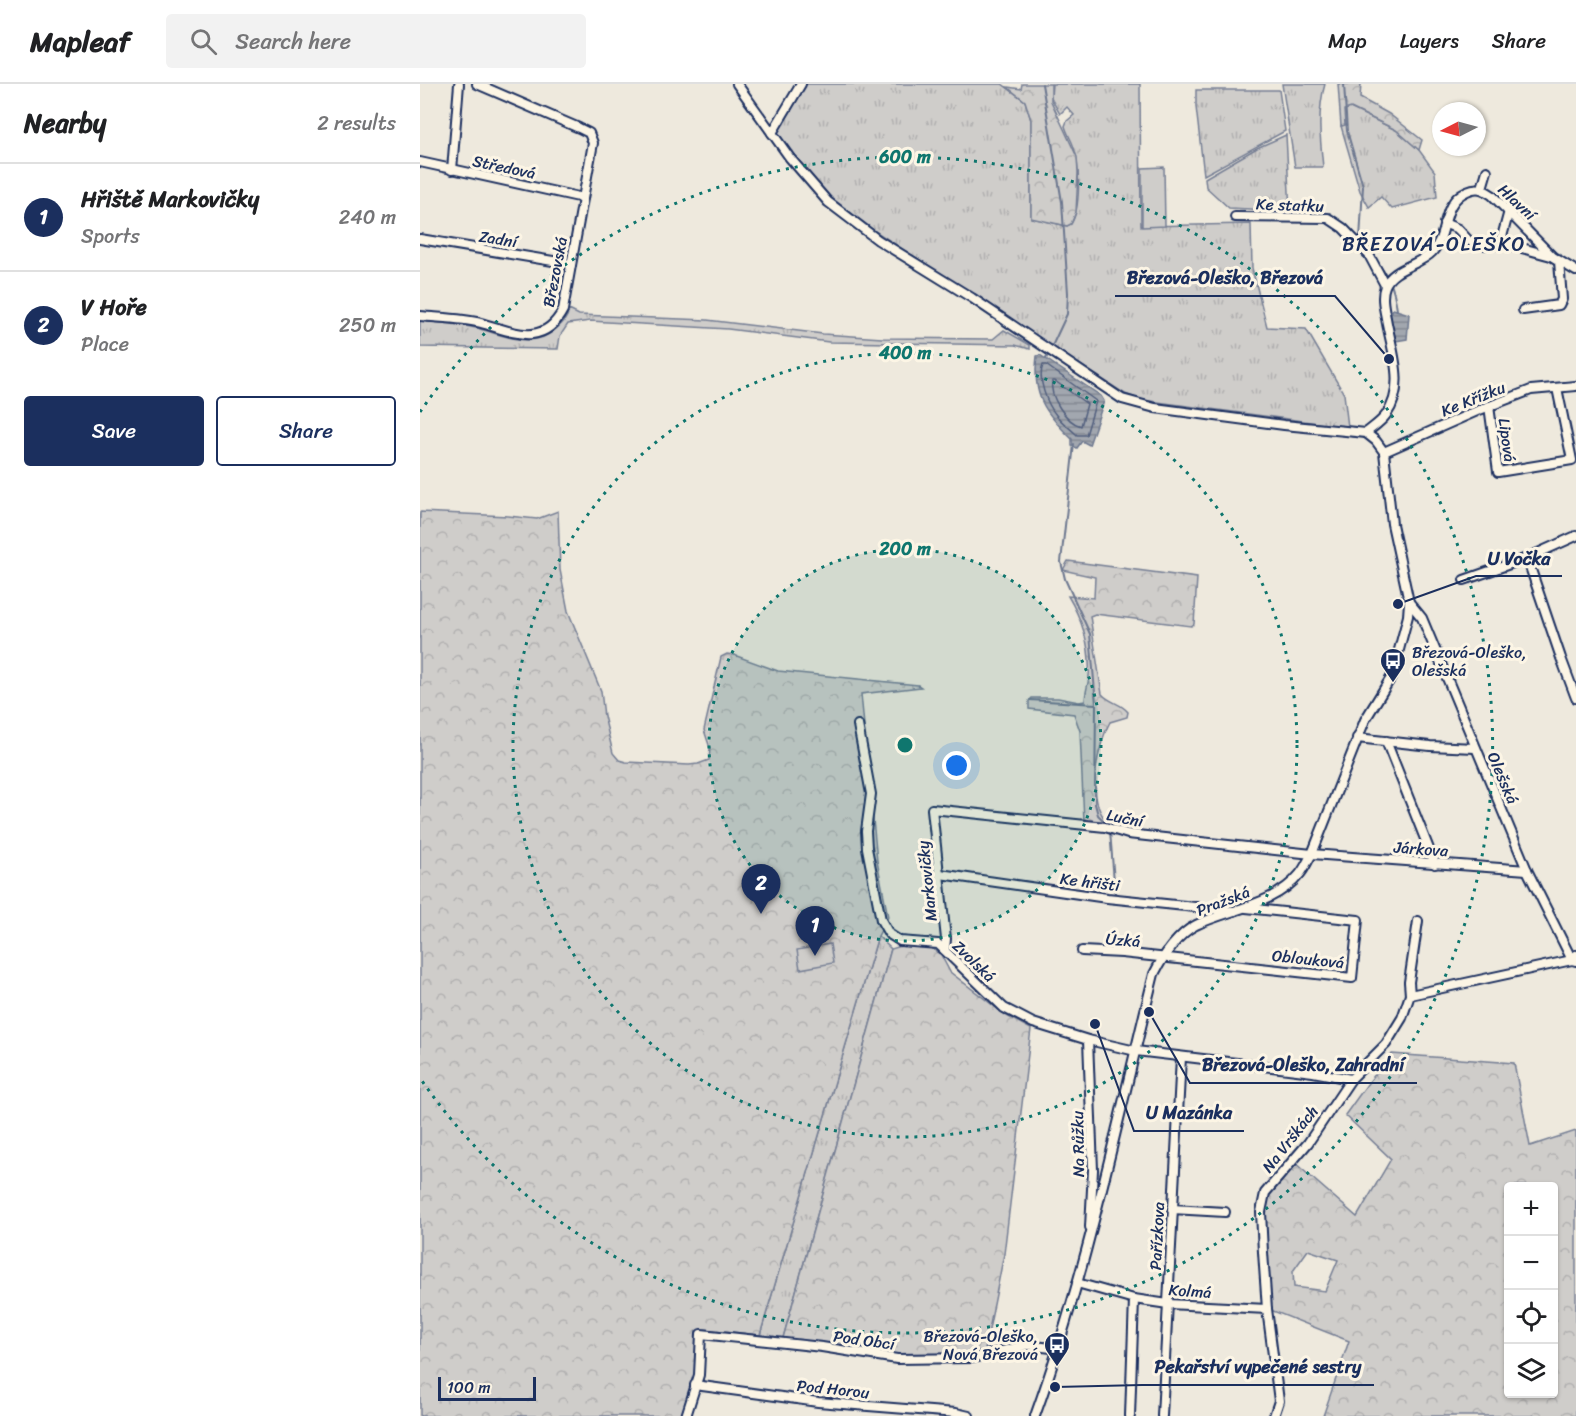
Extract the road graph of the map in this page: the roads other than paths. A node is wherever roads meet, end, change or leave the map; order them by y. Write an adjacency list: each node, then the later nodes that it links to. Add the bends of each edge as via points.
1 (459, 84): 7 (street)
2 (477, 84): 10 (street, Březovská, via 589,133 593,143)
3 (801, 84): 5 (street)
4 (740, 86): 5 (street)
5 (772, 133): 25 (street, via 828,202 870,234 1122,399 1155,408)
6 (420, 162): 7 (street, Středová)
7 (453, 170): 10 (street, Středová)
8 (1487, 171): 9 (street)
9 (1482, 188): 11 (street, Hlavní); 13 (street, Hlavní, via 1460,194)
10 (583, 198): 17 (street, Březovská)
11 (1509, 210): 15 (street); 16 (street, Hlavní)
12 (1235, 217): 19 (street, Ke statku, via 1328,218 1369,255)
13 (1444, 223): 15 (street, via 1477,245); 19 (street, Hlavní, via 1435,249 1425,259 1402,269)
14 (420, 239): 17 (street, Zadní)
15 (1500, 244): 16 (street)
16 (1556, 259): 18 (street, Hlavní); 20 (street, via 1562,300 1559,305)
17 (571, 264): 21 (street, Březovská, via 563,310 542,331 521,335 480,323)
18 (1576, 271)
19 (1385, 285): 25 (street, via 1383,300 1398,383 1386,416)
20 (1523, 310)
21 (420, 316)
22 (1576, 386): 23 (street, Ke Křížku)
23 (1557, 388): 24 (street, Ke Křížku, via 1531,390); 24 (street, Lipová, via 1572,460 1498,472)
24 (1489, 406): 26 (street, Ke Křížku)
25 (1366, 433): 26 (street)
26 (1384, 452): 30 (street, Pražská, via 1392,524)
27 (1576, 536): 28 (street)
28 (1527, 558): 29 (street); 31 (street)
29 (1464, 580)
30 (1409, 602): 33 (street, Pražská, via 1392,676); 35 (street, Olešská, via 1422,618)
31 (1576, 698)
32 (858, 725): 44 (street, Zvolská, via 871,794 867,848 881,920 889,934 900,941 938,944)
33 (1357, 738): 34 (street); 37 (street, Pražská)
34 (1386, 741): 35 (street); 38 (street)
35 (1475, 747): 39 (street, Olešská)
36 (932, 809): 37 (street, Luční); 40 (street, Markovičky)
37 (1312, 854): 38 (street, Járkova); 41 (street, Pražská, via 1291,883)
38 (1435, 864): 39 (street, Járkova)
39 (1527, 870): 47 (street, Olešská)
40 (940, 874): 42 (street, Ke hřišti); 44 (street, Markovičky)
41 (1245, 908): 42 (street, Pražská); 46 (street, Oblouková, via 1358,921 1352,978)
42 (1236, 912): 46 (street, Pražská, via 1194,926)
43 (1418, 921): 48 (street, Na Vrškách)
44 (945, 950): 49 (street, Zvolská, via 1004,1008 1033,1023)
45 (1082, 951): 46 (street, Úzká)
46 (1162, 958): 50 (street, Pražská, via 1154,974)
47 (1575, 958): 48 (street)
48 (1410, 995): 52 (street, Na Vrškách, via 1386,1044)
49 (1088, 1040): 50 (street, Zvolská); 55 (street, Na Růžku, via 1093,1170)
50 (1136, 1051): 51 (street, Zvolská); 55 (street, Pražská)
51 (1181, 1057): 52 (street, Zvolská); 53 (street, Pařízkova)
52 (1351, 1079): 59 (street, Na Vrškách, via 1308,1143 1265,1193 1261,1212)
53 (1172, 1209): 54 (street); 58 (street, Pařízkova)
54 (1225, 1212)
55 (1089, 1247): 56 (street, Pražská)
56 (1077, 1283): 57 (street, Kolmá); 60 (street, Pražská)
57 (1134, 1299): 58 (street, Kolmá); 65 (street)
58 (1168, 1304): 59 (street, Kolmá); 66 (street, Pařízkova)
59 (1267, 1309): 67 (street, Na Vrškách, via 1279,1401)
60 (1059, 1349): 61 (street, Pod Obcí, via 1027,1345 974,1358 897,1359 700,1334 699,1375); 64 (street, Pražská)
61 (695, 1385): 62 (street); 63 (street, Pod Horou, via 818,1402)
62 (686, 1416)
63 (969, 1416)
64 (1035, 1416)
65 (1130, 1416)
66 (1162, 1416)
67 (1274, 1416)

